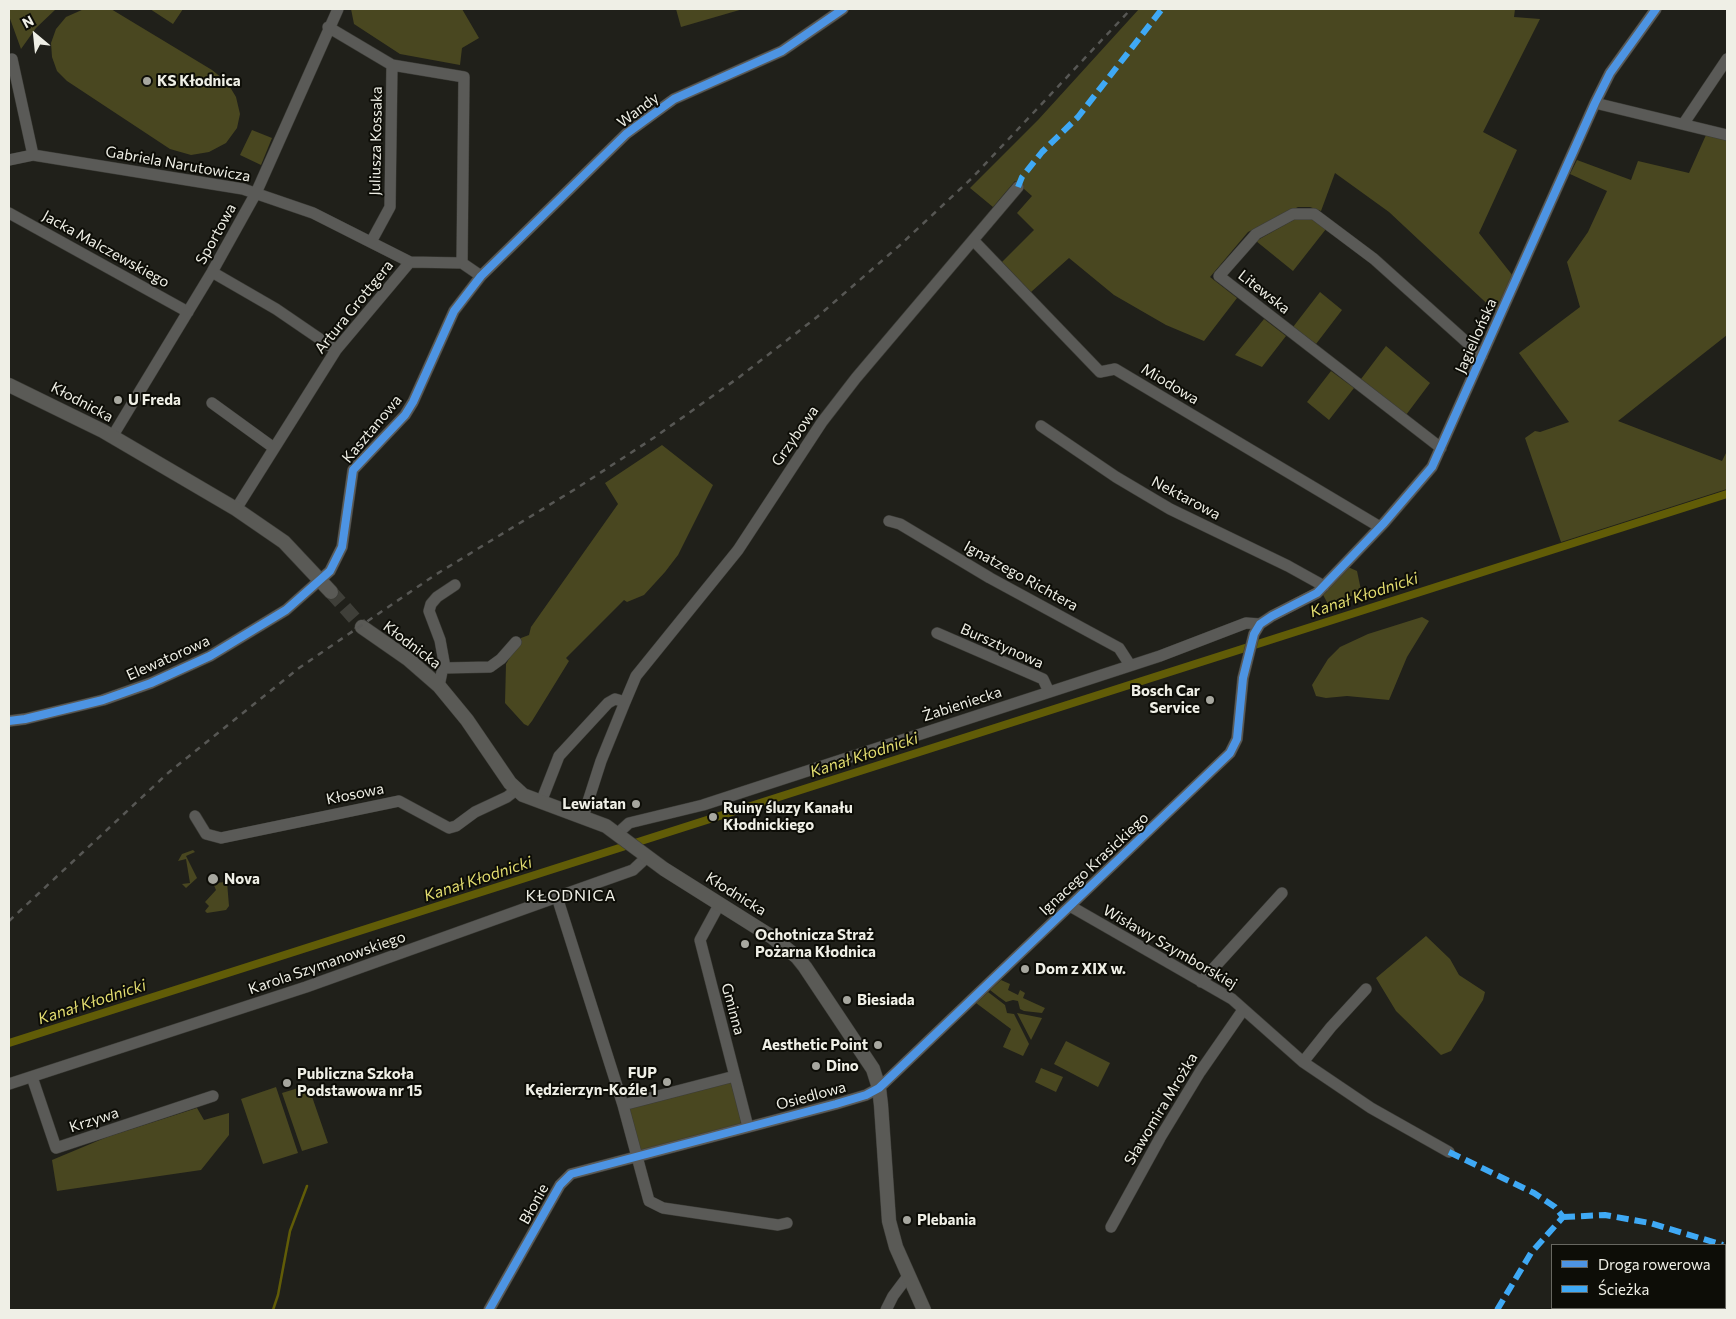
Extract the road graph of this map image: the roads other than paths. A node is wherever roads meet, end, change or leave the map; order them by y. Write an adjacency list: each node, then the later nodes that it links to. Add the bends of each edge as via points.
1 (338, 9): 4 (street, Sportowa)
2 (843, 9): 21 (street, Wandy, via 782,51 674,99 626,134)
3 (1656, 9): 8 (street, Jagiellońska, via 1610,73)
4 (328, 27): 7 (street); 14 (street, Sportowa)
5 (10, 60): 11 (street)
6 (1727, 60): 9 (street)
7 (392, 66): 17 (street, Juliusza Kossaka, via 390,207); 19 (street, via 464,77)
8 (1595, 103): 9 (street); 24 (street, Jagiellońska)
9 (1684, 124): 10 (street)
10 (1727, 135)
11 (33, 155): 12 (street); 14 (street, Gabriela Narutowicza)
12 (9, 160)
13 (1018, 187): 16 (street, Grzybowa)
14 (256, 193): 17 (street, Gabriela Narutowicza, via 312,213); 20 (street, Sportowa)
15 (9, 213): 22 (street, Jacka Malczewskiego)
16 (973, 240): 33 (street, Miodowa, via 1100,372 1115,369); 46 (street, Grzybowa, via 822,422 728,564 636,676)
17 (371, 242): 18 (street, Gabriela Narutowicza)
18 (410, 262): 19 (street, Gabriela Narutowicza); 23 (street, Artura Grottgera)
19 (462, 263): 21 (street)
20 (212, 272): 22 (street, Sportowa); 23 (street, via 276,309)
21 (481, 276): 34 (street, Kasztanowa, via 454,311 405,415 353,470 342,547 330,571)
22 (188, 312): 28 (street, Sportowa)
23 (336, 350): 29 (street, Artura Grottgera)
24 (1482, 356): 30 (street, Jagiellońska); 30 (street, Litewska, via 1379,263 1314,214 1293,214 1256,234 1219,276)
25 (9, 384): 28 (main road, Kłodnicka)
26 (212, 403): 29 (street)
27 (1041, 426): 36 (street, Nektarowa, via 1170,509)
28 (112, 437): 31 (main road, Kłodnicka)
29 (274, 448): 31 (street, Artura Grottgera)
30 (1441, 448): 33 (street, Jagiellońska, via 1426,476)
31 (236, 509): 34 (main road, Kłodnicka, via 284,542)
32 (889, 521): 42 (street, Ignatzego Richtera, via 900,524 990,578 1120,648)
33 (1380, 527): 36 (street, Jagiellońska)
34 (320, 580): 37 (main road, Kłodnicka); 47 (street, Elewatorowa, via 278,615 210,656 151,684 103,700)
35 (455, 585): 43 (street, via 437,597 429,611 440,640)
36 (1324, 586): 39 (street, Jagiellońska, via 1310,598 1272,616)
37 (331, 592)
38 (362, 627): 44 (main road, Kłodnicka, via 408,659)
39 (1257, 629): 42 (street, Żabieniecka, via 1246,623); 57 (street, Ignacego Krasickiego, via 1245,662 1237,739 1230,753)
40 (937, 634): 45 (street, Bursztynowa, via 1042,679)
41 (516, 642): 43 (street, via 490,667)
42 (1130, 665): 45 (street, Żabieniecka)
43 (444, 668): 44 (street)
44 (439, 686): 48 (main road, Kłodnicka)
45 (1049, 692): 52 (street, Żabieniecka, via 703,805 629,823)
46 (625, 702): 49 (street, via 615,699 608,703 560,756); 51 (street, Grzybowa, via 600,761)
47 (9, 721)
48 (516, 790): 49 (main road, Kłodnicka); 50 (street, Kłosowa, via 507,798 449,828 399,801 221,838 206,834)
49 (541, 802): 51 (main road, Kłodnicka)
50 (195, 816)
51 (583, 816): 52 (main road, Kłodnicka)
52 (619, 835): 53 (main road, Kłodnicka)
53 (642, 852): 55 (street, Karola Szymanowskiego, via 632,870); 56 (main road, Kłodnicka)
54 (1282, 893): 58 (street)
55 (557, 897): 63 (street, Karola Szymanowskiego, via 306,987); 67 (street)
56 (720, 903): 62 (street, Gminna, via 700,940); 65 (main road, Kłodnicka, via 797,956 861,1048)
57 (1070, 906): 58 (street, Wisławy Szymborskiej); 65 (street, Ignacego Krasickiego)
58 (1201, 982): 60 (street, Wisławy Szymborskiej, via 1232,999)
59 (1366, 989): 61 (street)
60 (1243, 1010): 61 (street, Wisławy Szymborskiej); 72 (street, Sławomira Mrożka, via 1160,1138)
61 (1303, 1062): 69 (street, Wisławy Szymborskiej, via 1371,1108)
62 (735, 1076): 67 (street); 68 (street, Gminna)
63 (32, 1077): 64 (street, Karola Szymanowskiego); 66 (street, Krzywa, via 56,1148)
64 (9, 1084)
65 (879, 1088): 68 (street, Osiedlowa, via 866,1095); 73 (main road, Kłodnicka, via 886,1207 894,1241)
66 (213, 1096)
67 (623, 1105): 70 (street)
68 (748, 1127): 70 (street, Osiedlowa)
69 (1449, 1152)
70 (638, 1156): 71 (street, via 649,1201 663,1208 778,1225); 74 (street, Błonie, via 571,1174 560,1185)
71 (787, 1223)
72 (1111, 1227)
73 (908, 1276): 75 (street); 76 (main road, Kłodnicka)
74 (489, 1310)
75 (886, 1310)
76 (924, 1310)

